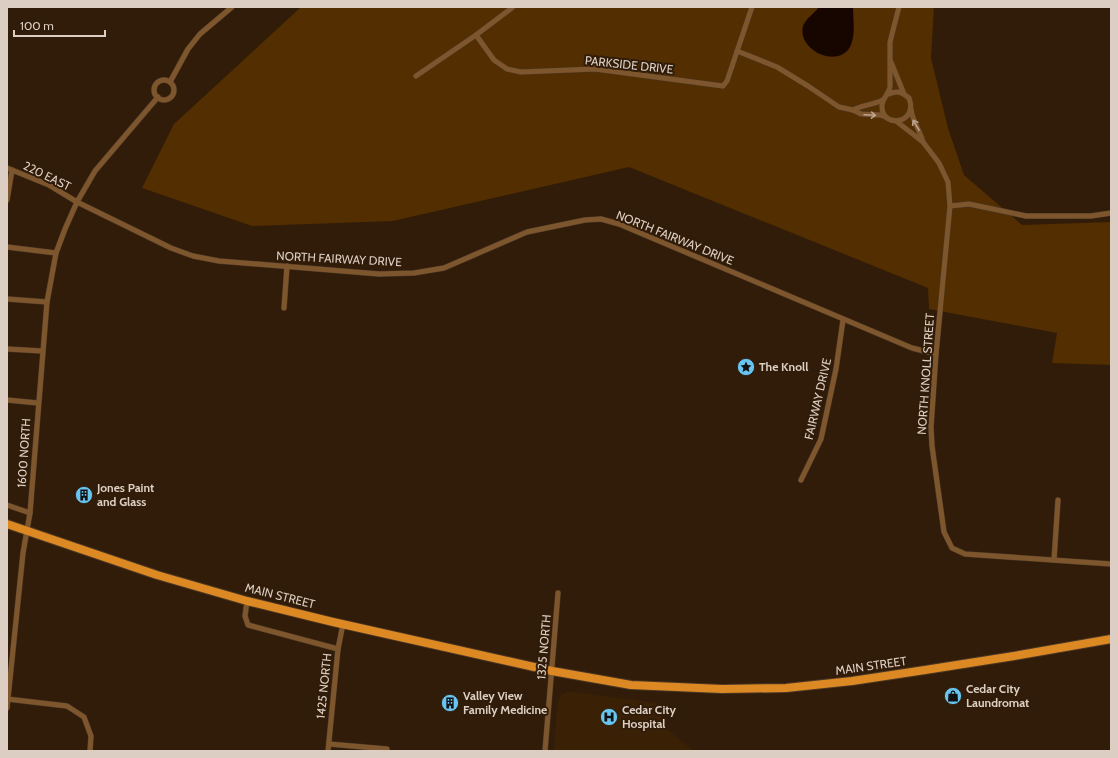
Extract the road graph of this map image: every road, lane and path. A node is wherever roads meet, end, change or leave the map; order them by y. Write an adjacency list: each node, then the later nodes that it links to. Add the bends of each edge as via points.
1 (232, 7): 9 (street, via 200,34 188,49)
2 (514, 7): 5 (street)
3 (752, 7): 6 (street)
4 (899, 7): 7 (street, NORTH KNOLL STREET, via 890,42)
5 (476, 35): 6 (street, PARKSIDE DRIVE, via 494,60 507,68 521,72 595,69 723,86); 8 (street)
6 (737, 51): 15 (street, NORTH KNOLL STREET, via 777,67 839,107)
7 (890, 62): 10 (street, NORTH KNOLL STREET); 11 (street, NORTH KNOLL STREET)
8 (416, 76)
9 (170, 82): 12 (street, via 161,80 156,85 154,91); 12 (street, via 174,90 172,96 163,100)
10 (889, 94): 11 (street); 13 (street)
11 (904, 94): 14 (street, NORTH KNOLL STREET, via 909,98)
12 (158, 97): 21 (street, via 96,171)
13 (883, 100): 15 (street); 16 (street, via 882,110)
14 (911, 109): 17 (street, via 905,118); 18 (street, NORTH KNOLL STREET, one-way to 14, via 921,132 912,118)
15 (853, 110): 16 (street, NORTH KNOLL STREET, one-way to 16, via 861,114)
16 (887, 118): 17 (street, NORTH KNOLL STREET)
17 (896, 121): 18 (street, NORTH KNOLL STREET)
18 (923, 142): 22 (street, NORTH KNOLL STREET, via 939,163 948,182)
19 (10, 169): 20 (street); 21 (street, 220 EAST, via 49,185)
20 (7, 200)
21 (77, 202): 25 (street, 1600 NORTH, via 64,228); 26 (street, NORTH FAIRWAY DRIVE, via 171,248 193,256 219,261)
22 (950, 206): 23 (street, via 969,204 1026,216 1091,216); 33 (street, NORTH KNOLL STREET)
23 (1111, 213)
24 (7, 247): 25 (street)
25 (56, 253): 28 (street, 1600 NORTH)
26 (287, 266): 29 (street); 30 (street, NORTH FAIRWAY DRIVE, via 379,274 414,273 444,268 527,232 601,219 619,224)
27 (7, 299): 28 (street)
28 (47, 302): 32 (street, 1600 NORTH)
29 (284, 308)
30 (844, 320): 33 (street, NORTH FAIRWAY DRIVE, via 912,348); 36 (street, FAIRWAY DRIVE, via 821,439)
31 (7, 349): 32 (street)
32 (42, 351): 35 (street, 1600 NORTH)
33 (936, 354): 42 (street, NORTH KNOLL STREET, via 932,446 944,532 952,548 964,554)
34 (7, 400): 35 (street)
35 (38, 403): 39 (street, 1600 NORTH)
36 (800, 480)
37 (1058, 500): 42 (street)
38 (7, 505): 39 (street)
39 (30, 513): 41 (street, 1600 NORTH)
40 (7, 524): 41 (main road, MAIN STREET)
41 (26, 531): 45 (main road, MAIN STREET, via 157,575); 50 (street, 1600 NORTH)
42 (1054, 560): 43 (street, NORTH KNOLL STREET)
43 (1111, 564)
44 (558, 593): 49 (street, 1325 NORTH)
45 (247, 601): 46 (main road, MAIN STREET); 48 (street, via 245,616 248,625)
46 (343, 624): 48 (street, 1425 NORTH); 49 (main road, MAIN STREET)
47 (1111, 639): 49 (main road, MAIN STREET, via 925,670 786,688 720,689 631,685)
48 (338, 648): 52 (street, 1425 NORTH)
49 (552, 671): 56 (street, 1325 NORTH)
50 (7, 699): 51 (street, 1600 NORTH); 53 (street, via 67,706 84,717 91,736)
51 (7, 708)
52 (329, 744): 54 (street, 1425 NORTH); 55 (street)
53 (90, 751)
54 (328, 751)
55 (387, 751)
56 (545, 751)

